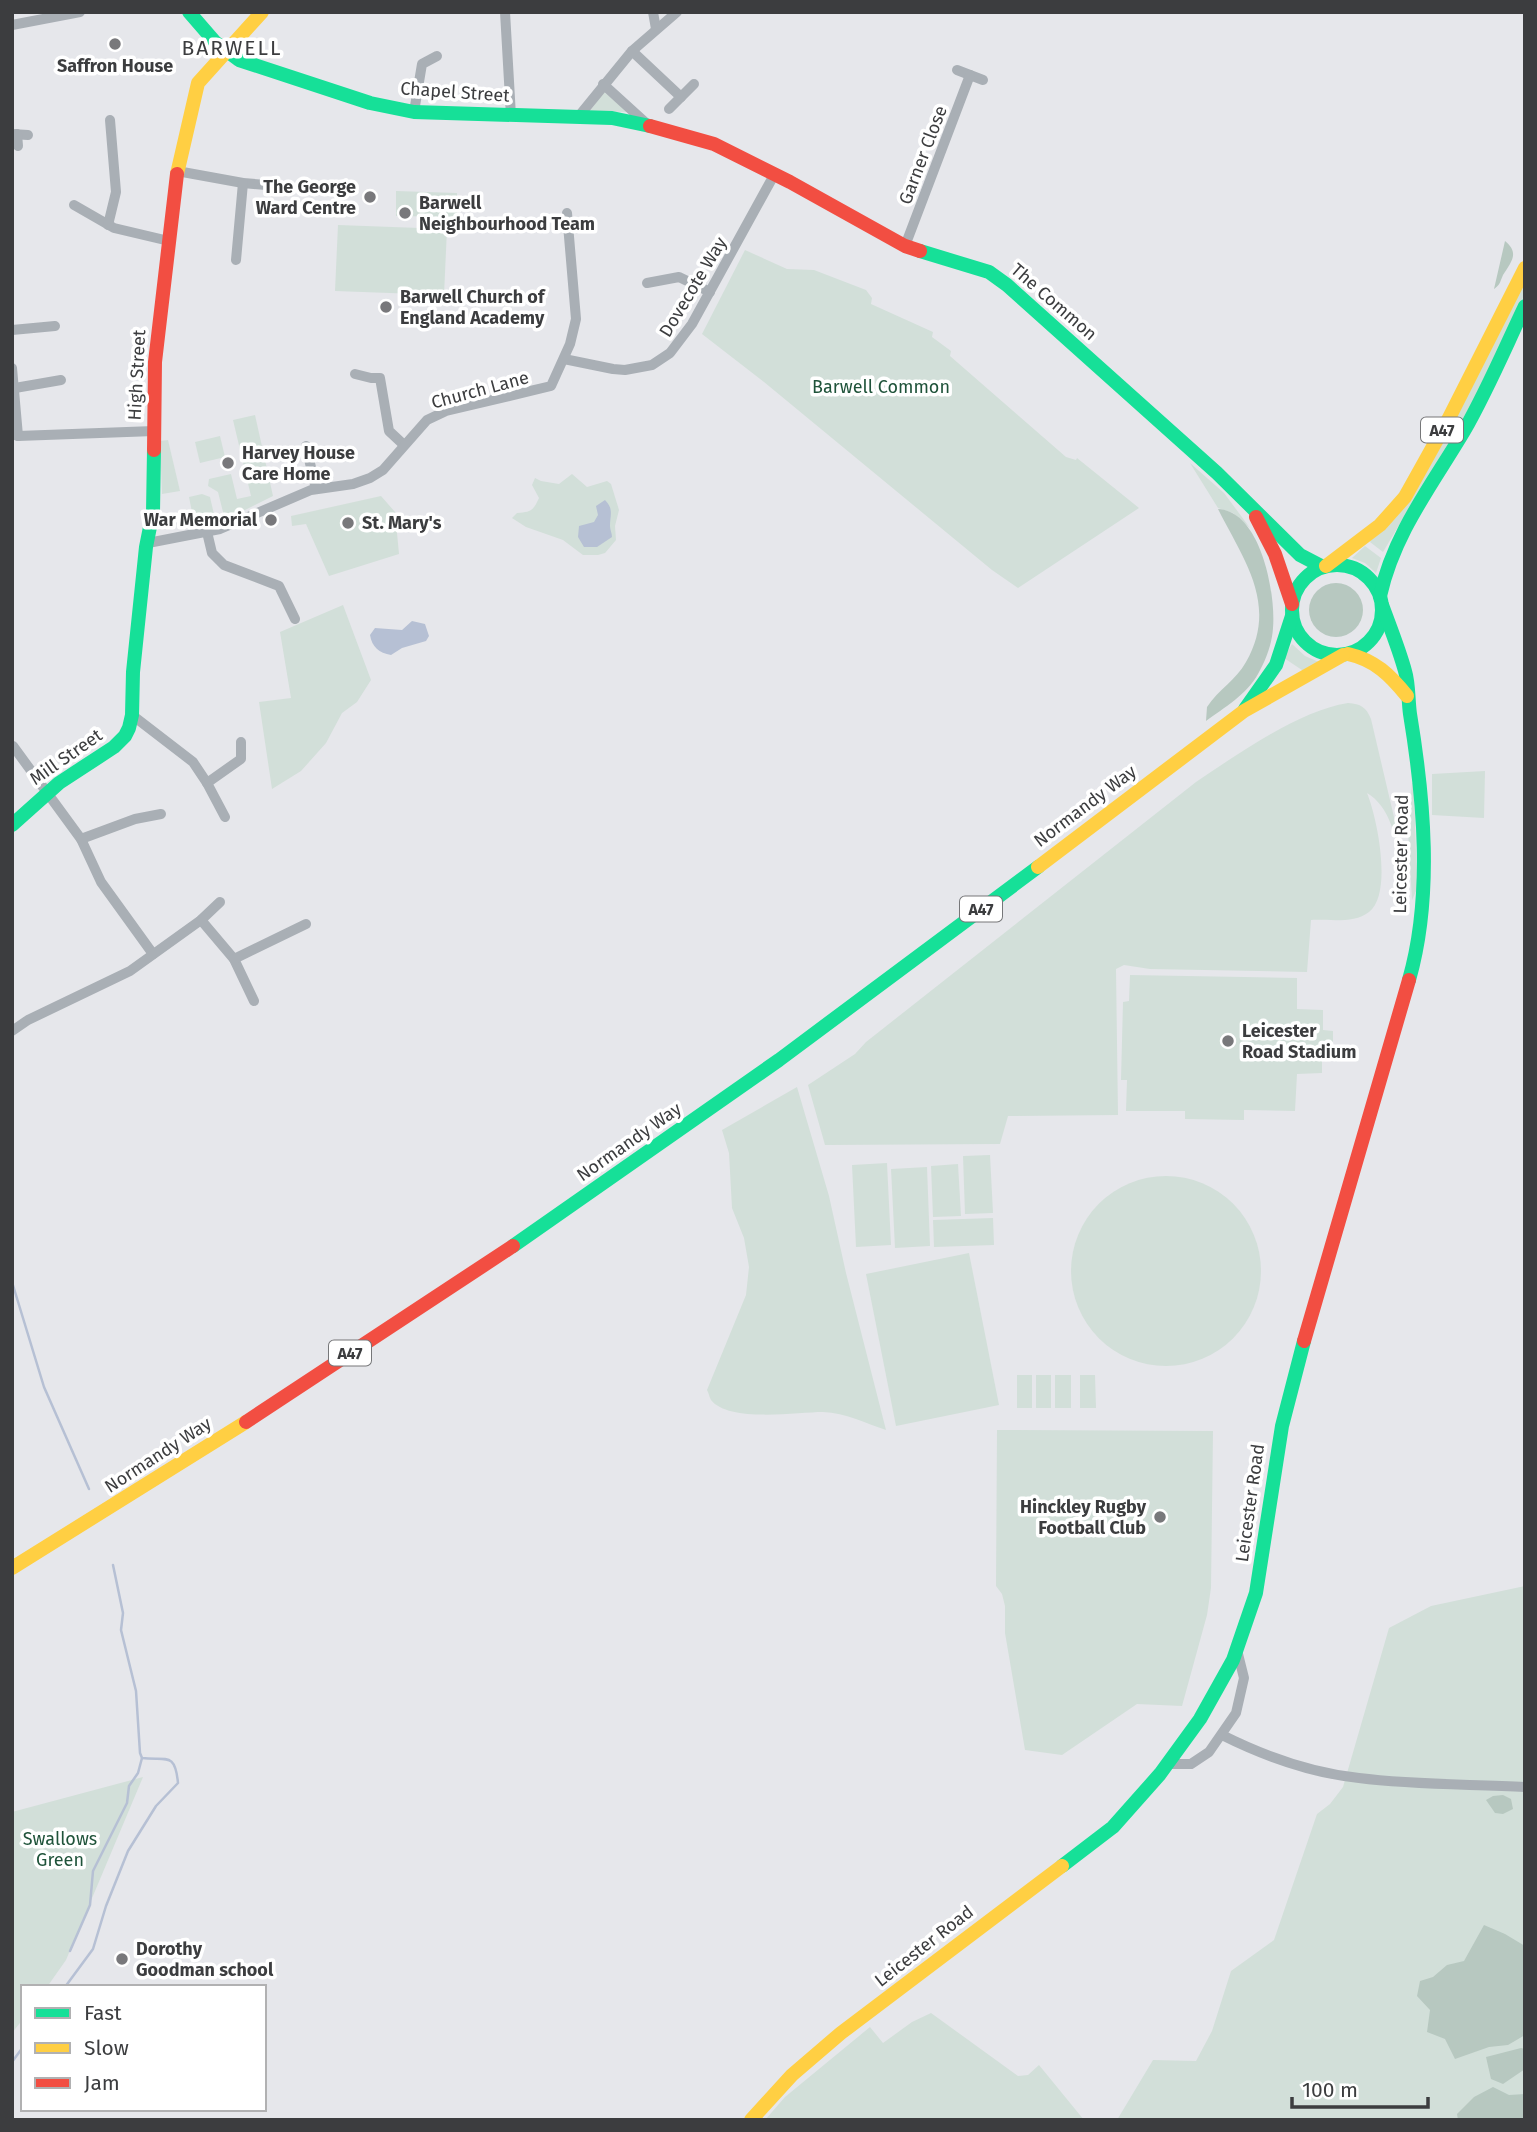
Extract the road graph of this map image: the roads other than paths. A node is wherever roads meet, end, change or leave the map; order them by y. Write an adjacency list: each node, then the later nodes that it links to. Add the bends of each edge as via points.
1 (80, 12): 7 (street)
2 (189, 12): 9 (main road, Chapel Street)
3 (262, 12): 9 (main road, High Street)
4 (505, 12): 20 (street)
5 (653, 12): 8 (street)
6 (677, 12): 8 (street)
7 (12, 25)
8 (656, 29): 10 (street)
9 (228, 51): 19 (main road, Chapel Street, via 239,60 330,92); 26 (main road, High Street, via 198,83)
10 (632, 51): 15 (street); 17 (street)
11 (437, 56): 19 (street, via 422,64)
12 (957, 70): 13 (street)
13 (970, 75): 14 (street); 34 (street, Garner Close)
14 (983, 80)
15 (603, 84): 21 (street); 23 (street)
16 (694, 84): 17 (street)
17 (681, 97): 18 (street)
18 (669, 109)
19 (414, 112): 20 (main road, Chapel Street)
20 (511, 116): 21 (main road, Chapel Street)
21 (579, 116): 23 (main road, Chapel Street)
22 (110, 120): 32 (street, via 116,192)
23 (647, 125): 27 (main road, The Common, via 714,144)
24 (19, 134): 25 (street)
25 (18, 146)
26 (177, 171): 28 (street); 33 (main road, High Street)
27 (774, 175): 34 (main road, The Common); 38 (street, Dovecote Way)
28 (243, 183): 29 (street); 35 (street)
29 (289, 187)
30 (74, 205): 32 (street)
31 (567, 213): 42 (street, Church Lane, via 576,319)
32 (108, 225): 33 (street)
33 (169, 241): 47 (main road, High Street, via 155,362)
34 (905, 246): 52 (main road, The Common, via 996,276)
35 (236, 260)
36 (1525, 268): 55 (main road, A47, via 1405,497 1380,524)
37 (647, 283): 38 (street, via 679,277)
38 (710, 292): 42 (street, Dovecote Way, via 678,344 652,365 612,369)
39 (1525, 306): 56 (main road, A47, via 1466,429 1399,536 1384,573)
40 (55, 326): 41 (street)
41 (12, 330)
42 (564, 359): 50 (street, Church Lane, via 551,386 446,411 428,420)
43 (12, 368): 46 (street)
44 (355, 374): 50 (street, via 371,379 385,376 389,431)
45 (61, 380): 46 (street)
46 (15, 388): 48 (street)
47 (154, 431): 48 (street); 54 (main road, High Street)
48 (15, 435)
49 (306, 446): 51 (street)
50 (404, 446): 51 (street, Church Lane, via 370,478)
51 (316, 489): 53 (street, Church Lane)
52 (1245, 501): 55 (main road, The Common, via 1300,555); 57 (main road, The Common, via 1265,533)
53 (207, 532): 54 (street, Church Lane); 58 (street, via 212,553 224,565 279,586)
54 (148, 543): 62 (main road, High Street)
55 (1324, 567): 56 (main road, via 1354,568 1366,576); 57 (main road, via 1302,582)
56 (1381, 601): 59 (main road, via 1380,625 1374,636); 60 (main road, Leicester Road, via 1406,674)
57 (1292, 610): 59 (main road, via 1301,636 1310,646 1322,653); 61 (main road, Normandy Way / A47, via 1276,665)
58 (295, 618)
59 (1345, 654): 60 (main road, Leicester Road, via 1379,665); 61 (main road, Normandy Way / A47)
60 (1406, 696): 79 (main road, Leicester Road, via 1421,779 1423,896 1417,943 1393,1040 1289,1392 1256,1592)
61 (1244, 710): 78 (main road, Normandy Way / A47, via 682,1129 441,1294)
62 (132, 715): 65 (street, via 193,762); 66 (main road, Mill Street, via 120,743)
63 (241, 742): 65 (street, via 241,759)
64 (13, 746): 66 (street)
65 (207, 783): 68 (street)
66 (46, 793): 69 (main road, Mill Street); 70 (street)
67 (161, 814): 70 (street)
68 (225, 817)
69 (12, 825)
70 (81, 839): 74 (street, via 101,882)
71 (220, 902): 72 (street)
72 (201, 920): 74 (street); 75 (street)
73 (306, 924): 75 (street)
74 (153, 954): 77 (street, via 130,971)
75 (234, 959): 76 (street)
76 (254, 1001)
77 (12, 1031)
78 (12, 1569)
79 (1237, 1650): 80 (street, via 1244,1678 1236,1713); 81 (main road, Leicester Road, via 1212,1703)
80 (1222, 1735): 81 (street, via 1209,1752 1191,1764); 82 (street, via 1293,1764 1357,1778)
81 (1170, 1764): 83 (main road, Leicester Road, via 1113,1827 841,2034 792,2075)
82 (1525, 1787)
83 (751, 2120)

